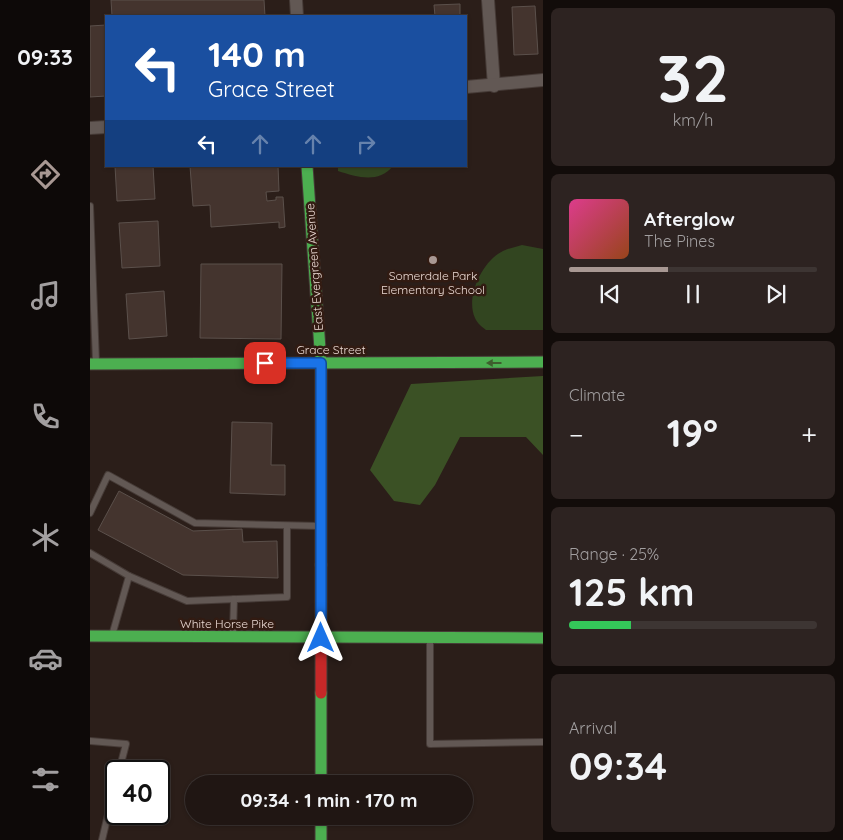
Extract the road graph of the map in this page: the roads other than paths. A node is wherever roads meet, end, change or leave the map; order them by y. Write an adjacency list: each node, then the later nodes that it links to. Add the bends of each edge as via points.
1 (296, 0): 3 (street)
2 (488, 0): 5 (street)
3 (297, 15)
4 (543, 80): 5 (street)
5 (494, 86): 6 (street)
6 (467, 87)
7 (105, 126): 8 (street)
8 (90, 128)
9 (307, 167): 12 (main road, East Evergreen Avenue)
10 (90, 206): 13 (lane)
11 (543, 362): 12 (main road, Grace Street, one-way to 12)
12 (321, 363): 13 (main road, Grace Street); 16 (main road, East Evergreen Avenue)
13 (93, 364)
14 (90, 512): 15 (lane, via 108,476 195,523)
15 (287, 526): 16 (lane); 19 (lane, via 287,597)
16 (322, 526): 23 (main road, East Evergreen Avenue)
17 (90, 553): 18 (lane)
18 (129, 576): 19 (lane, via 187,601); 21 (lane)
19 (234, 599): 22 (lane)
20 (90, 636): 21 (main road, White Horse Pike)
21 (112, 636): 22 (main road, White Horse Pike)
22 (233, 637): 23 (main road, White Horse Pike)
23 (321, 638): 24 (main road, White Horse Pike); 29 (main road, East Evergreen Avenue)
24 (430, 638): 25 (main road, White Horse Pike); 27 (lane, via 430,744)
25 (543, 638)
26 (90, 741): 28 (lane, via 126,744)
27 (543, 742)
28 (122, 760)
29 (321, 775)
30 (106, 825): 32 (lane)
31 (321, 825): 33 (main road)
32 (102, 840)
33 (321, 840)

